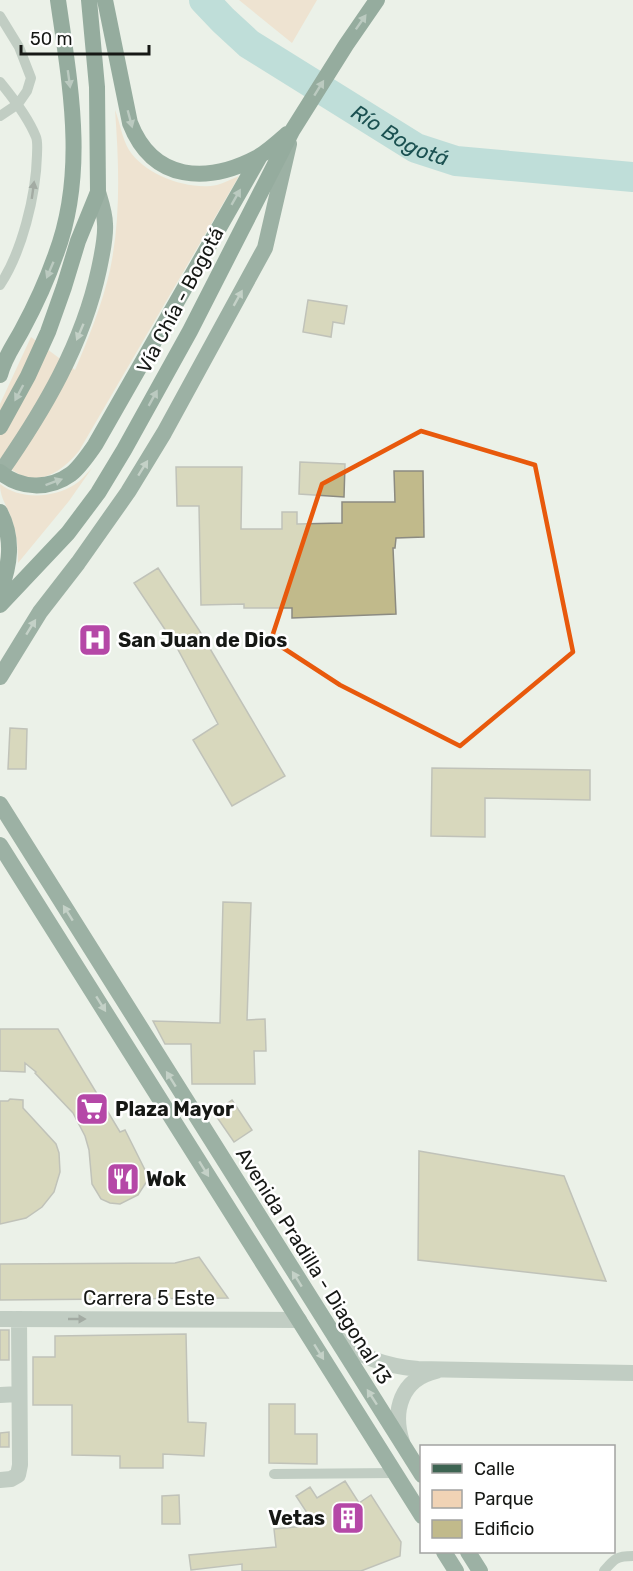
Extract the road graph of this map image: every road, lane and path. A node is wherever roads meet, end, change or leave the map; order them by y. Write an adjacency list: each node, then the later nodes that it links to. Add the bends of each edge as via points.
1 (58, 0): 13 (highway, one-way to 13, via 74,132 71,197 53,262)
2 (88, 0): 11 (highway, via 97,87)
3 (105, 0): 10 (highway, one-way to 10, via 130,123 145,150 173,170 189,175 221,171)
4 (377, 0): 9 (highway, Vía Chía - Bogotá, one-way to 4)
5 (0, 16): 7 (lane, via 19,46 31,78)
6 (0, 82): 7 (lane)
7 (18, 104): 8 (lane); 12 (lane, one-way to 7, via 31,206 37,162 37,139)
8 (0, 116)
9 (292, 131): 10 (highway); 18 (highway, Vía Chía - Bogotá, one-way to 9, via 68,533 98,493 189,331); 19 (main road, one-way to 9, via 40,612 97,536 164,433 265,248)
10 (260, 156): 15 (highway, one-way to 10, via 16,483 44,486 72,474 84,460)
11 (98, 192): 14 (highway, one-way to 14, via 48,332); 15 (main road, one-way to 15, via 105,223 88,311 39,416)
12 (0, 285)
13 (1, 369)
14 (0, 427)
15 (0, 472)
16 (0, 512): 17 (highway, via 10,556)
17 (0, 592)
18 (0, 605)
19 (0, 677)
20 (0, 804): 25 (main road, Avenida Pradilla - Diagonal 13, one-way to 20)
21 (0, 844): 24 (main road, one-way to 24)
22 (0, 1319): 23 (street, Carrera 5 Este)
23 (19, 1319): 24 (street, Carrera 5 Este, one-way to 24); 28 (street)
24 (299, 1320): 32 (main road, one-way to 32)
25 (328, 1329): 26 (street, via 369,1359 393,1367); 30 (main road, Avenida Pradilla - Diagonal 13, one-way to 25)
26 (443, 1369): 27 (street); 30 (street, via 424,1374 408,1387 399,1406 397,1426)
27 (633, 1373)
28 (19, 1394): 29 (street); 34 (street, via 18,1475)
29 (0, 1395)
30 (404, 1446): 31 (main road, Avenida Pradilla - Diagonal 13)
31 (420, 1472)
32 (395, 1473): 33 (lane); 35 (main road)
33 (274, 1474)
34 (0, 1480)
35 (420, 1513)
36 (445, 1553): 39 (main road)
37 (469, 1553): 40 (main road)
38 (633, 1556): 41 (lane, via 612,1560)
39 (456, 1571)
40 (480, 1571)
41 (604, 1571)

